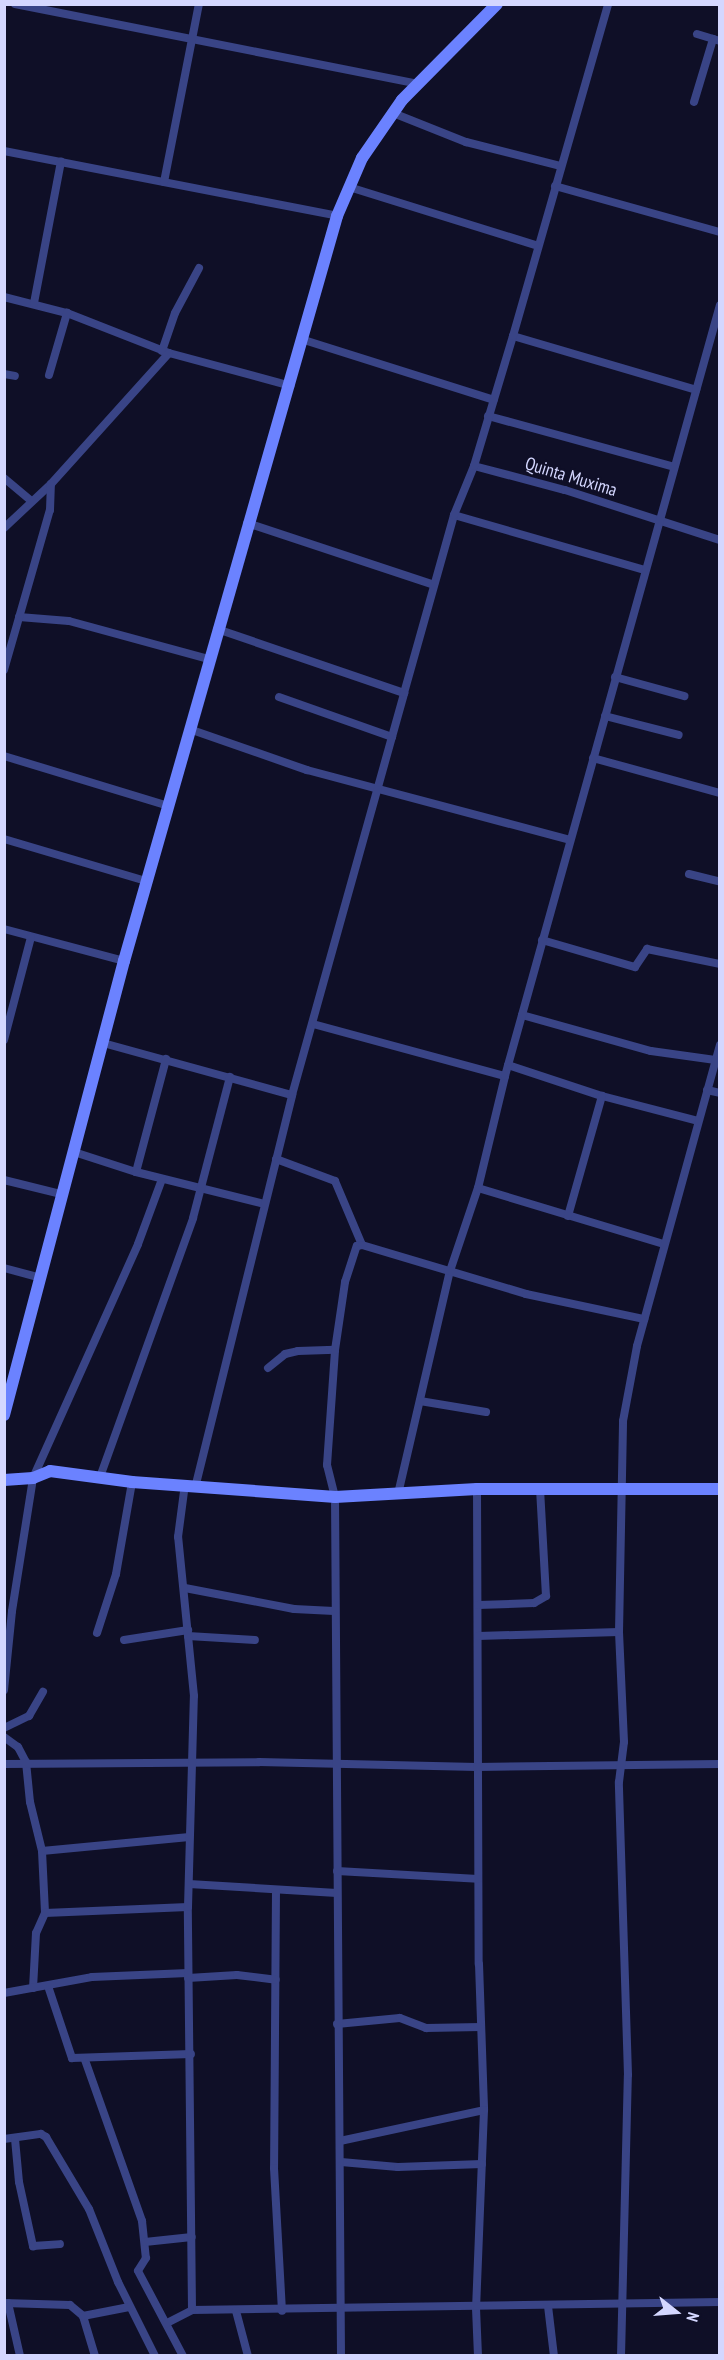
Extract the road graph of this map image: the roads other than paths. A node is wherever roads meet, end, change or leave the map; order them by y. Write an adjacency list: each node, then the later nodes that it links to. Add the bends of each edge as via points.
1 (15, 4): 6 (street)
2 (199, 4): 6 (street)
3 (497, 4): 8 (street)
4 (608, 4): 13 (street)
5 (698, 33): 7 (street)
6 (193, 40): 8 (street); 14 (street)
7 (716, 40): 9 (street)
8 (418, 84): 10 (street)
9 (694, 102)
10 (393, 113): 13 (street, via 466,142); 16 (street, via 362,158)
11 (4, 150): 12 (street)
12 (61, 162): 14 (street); 22 (street)
13 (561, 166): 15 (street)
14 (164, 182): 17 (street)
15 (555, 186): 18 (street); 19 (street)
16 (349, 187): 17 (street); 19 (street)
17 (337, 216): 26 (street)
18 (720, 232)
19 (538, 246): 25 (street)
20 (199, 268): 27 (street, via 176,313)
21 (4, 297): 22 (street)
22 (34, 303): 24 (street)
23 (719, 311): 32 (street)
24 (67, 313): 27 (street); 29 (street)
25 (513, 336): 32 (street); 33 (street)
26 (304, 340): 31 (street); 33 (street)
27 (166, 352): 31 (street); 38 (street)
28 (4, 374): 30 (street)
29 (49, 375)
30 (15, 376)
31 (291, 386): 42 (street)
32 (696, 390): 36 (street)
33 (494, 400): 34 (street)
34 (488, 416): 35 (street); 36 (street)
35 (474, 466): 40 (street); 41 (street, Quinta Muxima, via 565,490)
36 (674, 467): 41 (street)
37 (4, 478): 39 (street)
38 (51, 484): 39 (street); 47 (street, via 50,510)
39 (32, 501): 43 (street)
40 (454, 515): 45 (street); 46 (street)
41 (658, 522): 44 (street, Quinta Muxima); 45 (street)
42 (247, 523): 46 (street); 48 (street)
43 (4, 528)
44 (720, 540)
45 (644, 570): 51 (street)
46 (434, 585): 52 (street)
47 (19, 616): 49 (street, via 69,621); 50 (street)
48 (217, 629): 49 (street); 52 (street)
49 (208, 659): 56 (street)
50 (4, 670)
51 (615, 676): 53 (street); 55 (street)
52 (404, 693): 58 (street)
53 (684, 696)
54 (279, 697): 58 (street)
55 (605, 716): 57 (street); 60 (street)
56 (192, 730): 61 (street); 63 (street)
57 (680, 735)
58 (392, 737): 61 (street)
59 (4, 756): 63 (street)
60 (593, 758): 62 (street); 65 (street)
61 (378, 790): 65 (street); 75 (street)
62 (720, 793)
63 (169, 806): 67 (street)
64 (4, 839): 67 (street)
65 (570, 840): 71 (street)
66 (689, 874): 68 (street)
67 (146, 881): 72 (street)
68 (720, 882)
69 (4, 930): 70 (street)
70 (31, 937): 72 (street); 76 (street)
71 (542, 940): 73 (street, via 635,967 647,949); 74 (street)
72 (124, 961): 77 (street)
73 (720, 964)
74 (522, 1015): 80 (street, via 651,1051); 81 (street)
75 (313, 1024): 82 (street); 86 (street)
76 (4, 1040)
77 (103, 1043): 79 (street); 89 (street)
78 (720, 1044): 80 (street)
79 (166, 1059): 83 (street); 91 (street)
80 (716, 1060): 84 (street)
81 (508, 1065): 82 (street); 87 (street)
82 (505, 1076): 94 (street)
83 (230, 1077): 86 (street); 95 (street)
84 (707, 1090): 85 (street); 88 (street)
85 (720, 1093)
86 (292, 1095): 90 (street)
87 (602, 1096): 88 (street); 98 (street)
88 (698, 1121): 99 (street)
89 (74, 1152): 91 (street); 96 (street)
90 (276, 1159): 97 (street); 100 (street, via 335,1181)
91 (136, 1172): 92 (street)
92 (162, 1179): 95 (street); 110 (street, via 138,1244)
93 (4, 1180): 96 (street)
94 (478, 1188): 98 (street); 102 (street)
95 (202, 1189): 97 (street); 111 (street)
96 (61, 1194): 103 (street)
97 (264, 1203): 114 (street)
98 (568, 1216): 99 (street)
99 (663, 1244): 104 (street)
100 (362, 1245): 102 (street, via 444,1266); 105 (street, via 357,1246 345,1282)
101 (4, 1268): 103 (street)
102 (450, 1271): 104 (street, via 526,1294); 107 (street)
103 (41, 1278): 109 (street)
104 (644, 1319): 118 (street, via 623,1421)
105 (334, 1350): 106 (street, via 285,1354); 120 (street, via 327,1465)
106 (268, 1368)
107 (420, 1401): 108 (street); 119 (street)
108 (486, 1412)
109 (4, 1415)
110 (33, 1478): 111 (street, via 50,1471); 112 (street); 130 (street)
111 (100, 1478): 113 (street)
112 (4, 1480)
113 (132, 1482): 114 (street); 125 (street, via 116,1574)
114 (190, 1484): 120 (street); 121 (street, via 178,1537)
115 (477, 1489): 116 (street); 119 (street); 122 (street)
116 (540, 1489): 118 (street); 122 (street, via 546,1596 534,1603)
117 (720, 1489): 118 (street)
118 (623, 1490): 124 (street)
119 (398, 1494): 120 (street)
120 (335, 1497): 123 (street)
121 (185, 1588): 123 (street, via 294,1610); 126 (street)
122 (478, 1605): 127 (street)
123 (334, 1611): 138 (street)
124 (619, 1632): 127 (street); 136 (street, via 624,1742)
125 (97, 1633)
126 (188, 1633): 128 (street); 129 (street); 135 (street, via 194,1696)
127 (478, 1636): 140 (street)
128 (124, 1640)
129 (255, 1640)
130 (4, 1690)
131 (43, 1692): 132 (street, via 28,1716)
132 (4, 1728)
133 (4, 1737): 134 (street, via 18,1747)
134 (26, 1762): 135 (street); 137 (street); 142 (street, via 30,1802)
135 (190, 1763): 138 (street); 141 (street)
136 (621, 1763): 139 (street); 140 (street); 170 (street, via 628,2075)
137 (4, 1764)
138 (336, 1764): 140 (street); 143 (street)
139 (720, 1764)
140 (477, 1767): 144 (street)
141 (189, 1837): 142 (street); 145 (street)
142 (42, 1851): 149 (street)
143 (337, 1871): 144 (street); 147 (street)
144 (478, 1878): 156 (street)
145 (189, 1884): 146 (street); 148 (street)
146 (276, 1890): 147 (street); 151 (street)
147 (337, 1893): 155 (street)
148 (188, 1907): 149 (street); 150 (street)
149 (45, 1913): 153 (street, via 36,1933)
150 (188, 1975): 151 (street); 152 (street, via 133,1972); 157 (street)
151 (276, 1980): 177 (street, via 274,2168)
152 (48, 1986): 153 (street); 158 (street, via 71,2058)
153 (33, 1988): 154 (street)
154 (4, 1993)
155 (338, 2024): 156 (street, via 400,2018 426,2028); 162 (street)
156 (481, 2027): 159 (street)
157 (191, 2054): 158 (street); 165 (street)
158 (85, 2060): 166 (street, via 142,2222)
159 (484, 2110): 162 (street); 164 (street)
160 (4, 2139): 161 (street)
161 (15, 2139): 167 (street, via 19,2182 33,2246); 172 (street, via 41,2134 46,2137 89,2209)
162 (340, 2141): 163 (street)
163 (341, 2162): 164 (street, via 398,2167); 175 (street)
164 (482, 2164): 173 (street)
165 (192, 2237): 166 (street); 174 (street)
166 (145, 2242): 179 (street, via 146,2260 138,2271)
167 (60, 2244)
168 (720, 2302): 170 (street)
169 (6, 2303): 178 (street, via 60,2303 70,2305); 180 (street)
170 (622, 2303): 171 (street); 188 (street)
171 (548, 2306): 173 (street); 187 (street)
172 (129, 2307): 178 (street); 182 (street)
173 (476, 2308): 175 (street); 186 (street)
174 (192, 2310): 176 (street); 179 (street)
175 (342, 2310): 177 (street); 185 (street)
176 (236, 2311): 177 (street); 184 (street)
177 (282, 2311)
178 (82, 2316): 181 (street)
179 (166, 2324): 183 (street)
180 (20, 2355)
181 (95, 2355)
182 (155, 2355)
183 (183, 2355)
184 (248, 2355)
185 (341, 2355)
186 (478, 2355)
187 (554, 2355)
188 (621, 2355)

